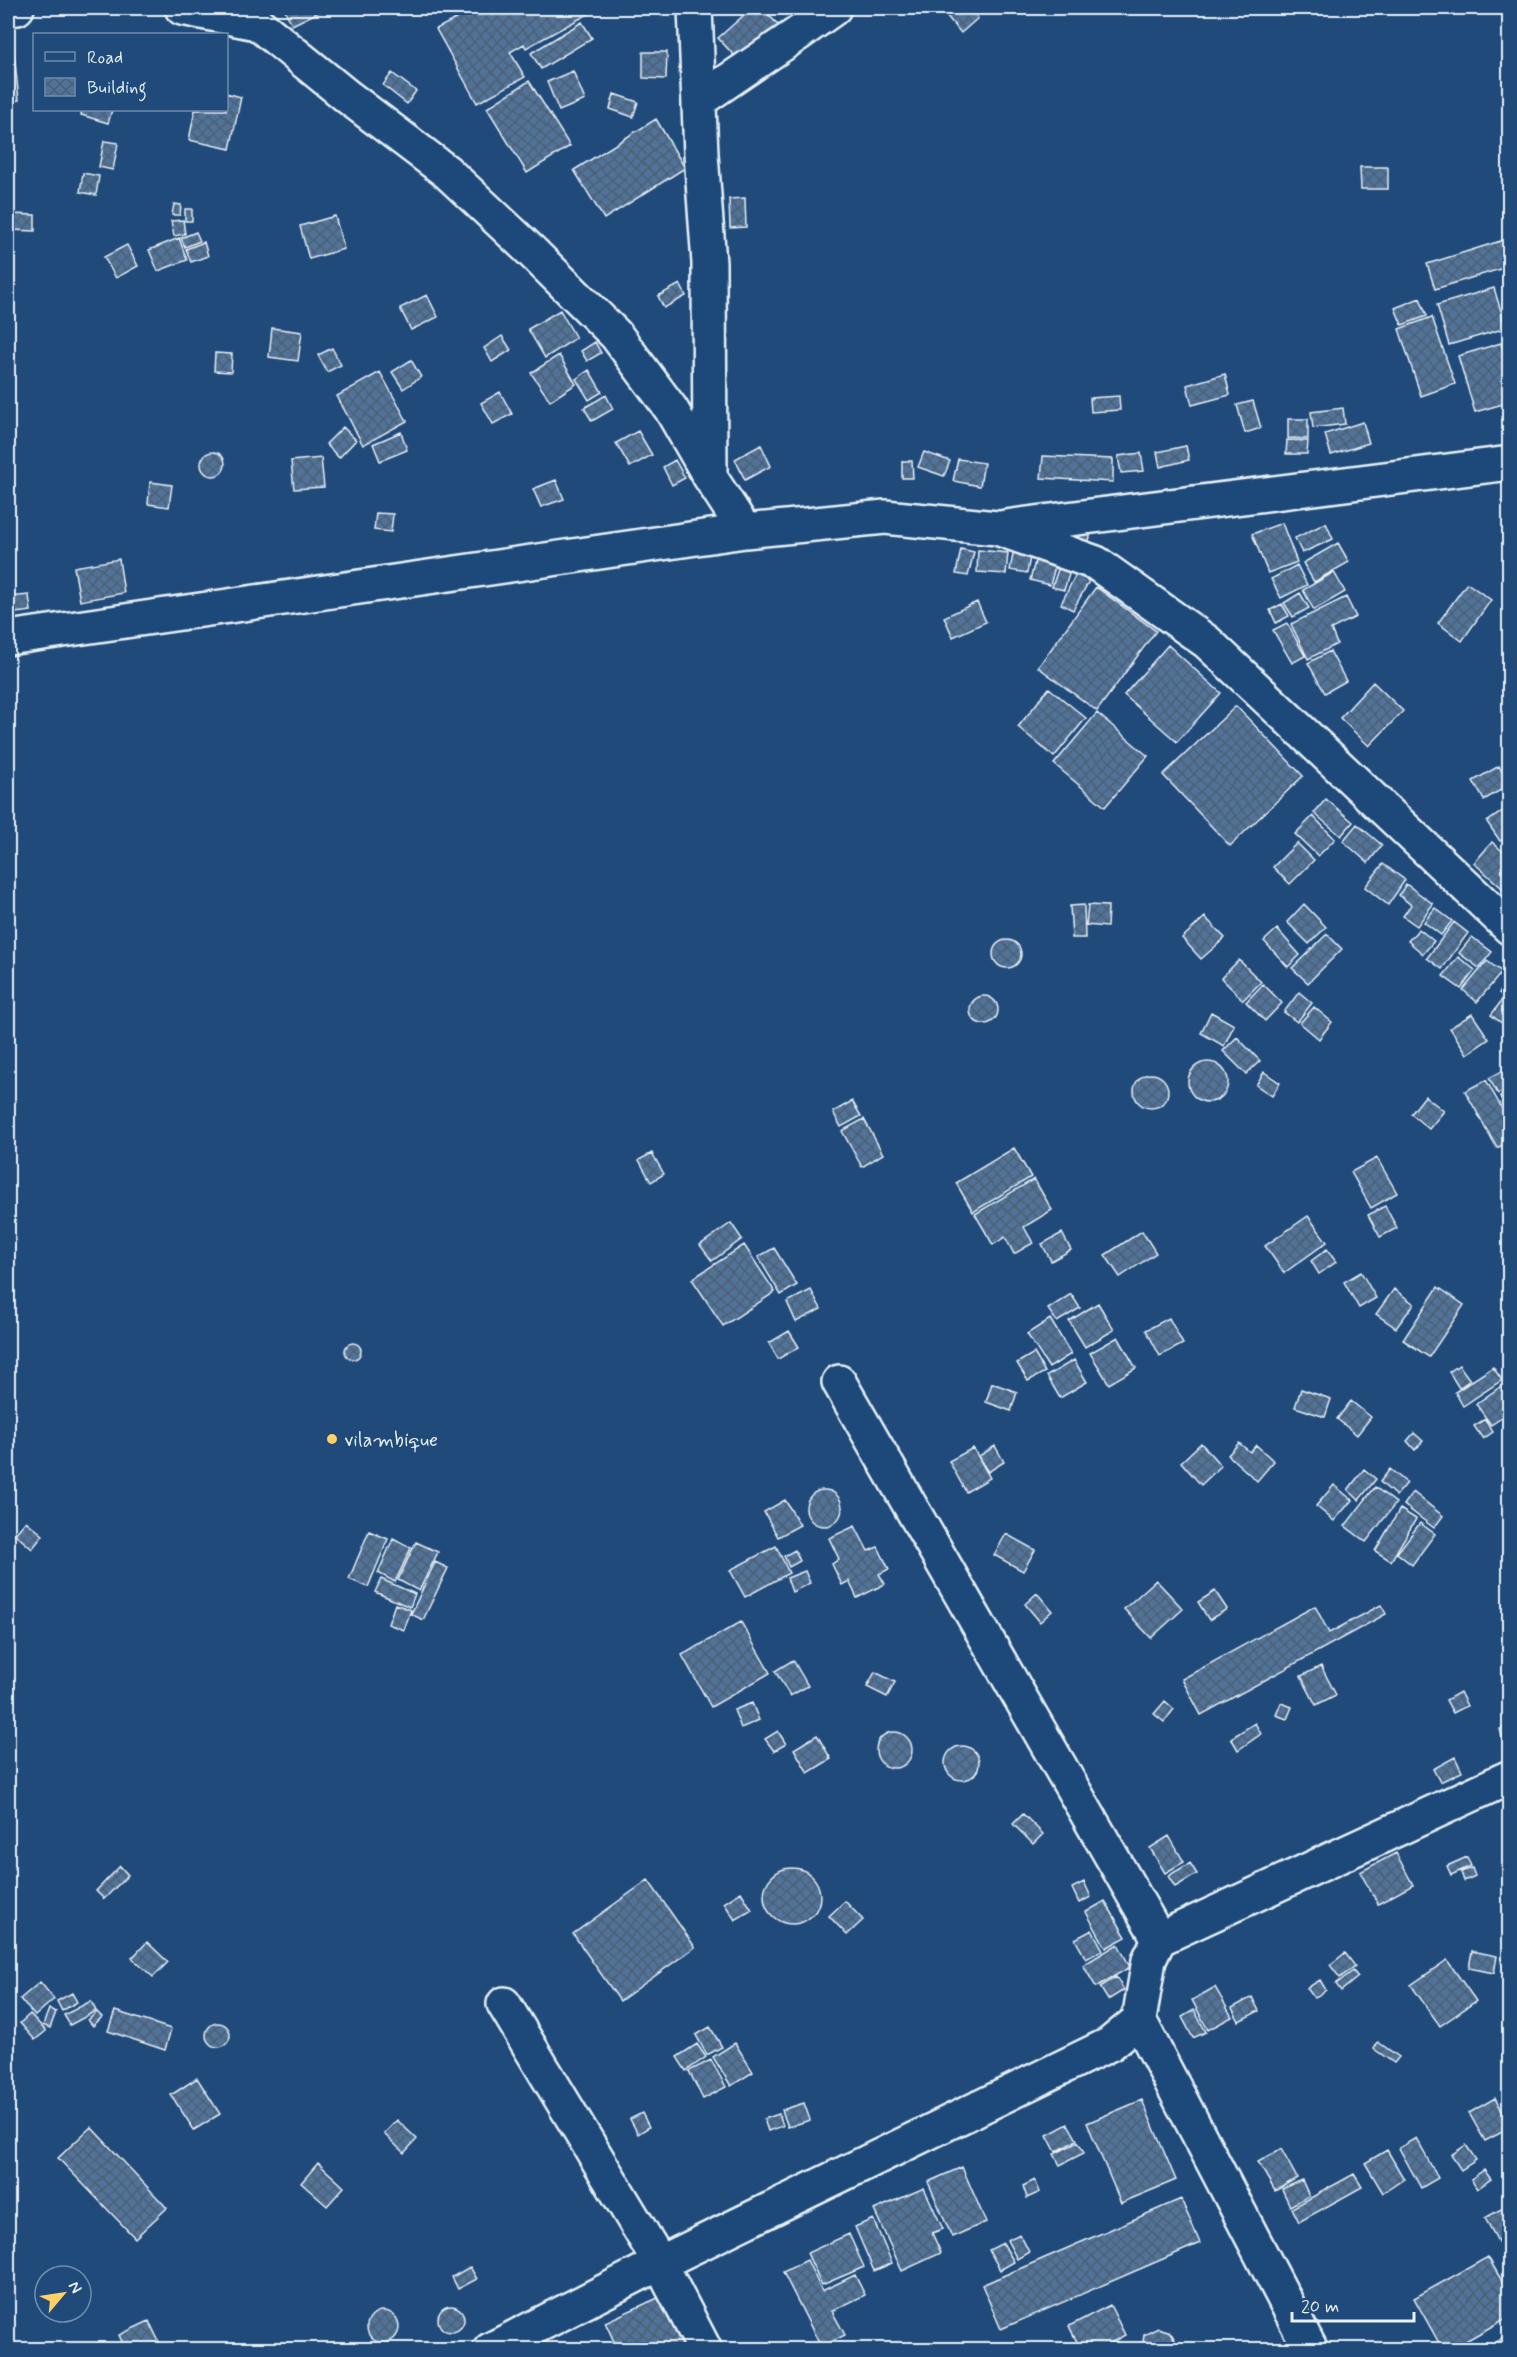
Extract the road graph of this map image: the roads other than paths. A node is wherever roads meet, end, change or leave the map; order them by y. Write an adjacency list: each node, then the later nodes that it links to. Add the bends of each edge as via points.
1 (17, 8): 5 (street)
2 (182, 8): 8 (street, via 257,23 447,172 616,335 671,409)
3 (695, 8): 6 (street)
4 (834, 8): 6 (street)
5 (8, 9)
6 (700, 100): 8 (street, via 709,263)
7 (1509, 463): 9 (street)
8 (710, 477): 10 (street)
9 (997, 528): 10 (street, via 885,517); 12 (street, via 1096,563 1207,642)
10 (745, 531): 11 (street)
11 (8, 638)
12 (1509, 928)
13 (839, 1382): 15 (street)
14 (1509, 1777): 15 (street)
15 (1159, 1939): 17 (street, via 1149,1960)
16 (504, 2004): 18 (street)
17 (1139, 2020): 18 (street, via 1110,2044); 21 (street)
18 (660, 2264): 19 (street); 20 (street)
19 (490, 2349)
20 (705, 2349)
21 (1311, 2349)

